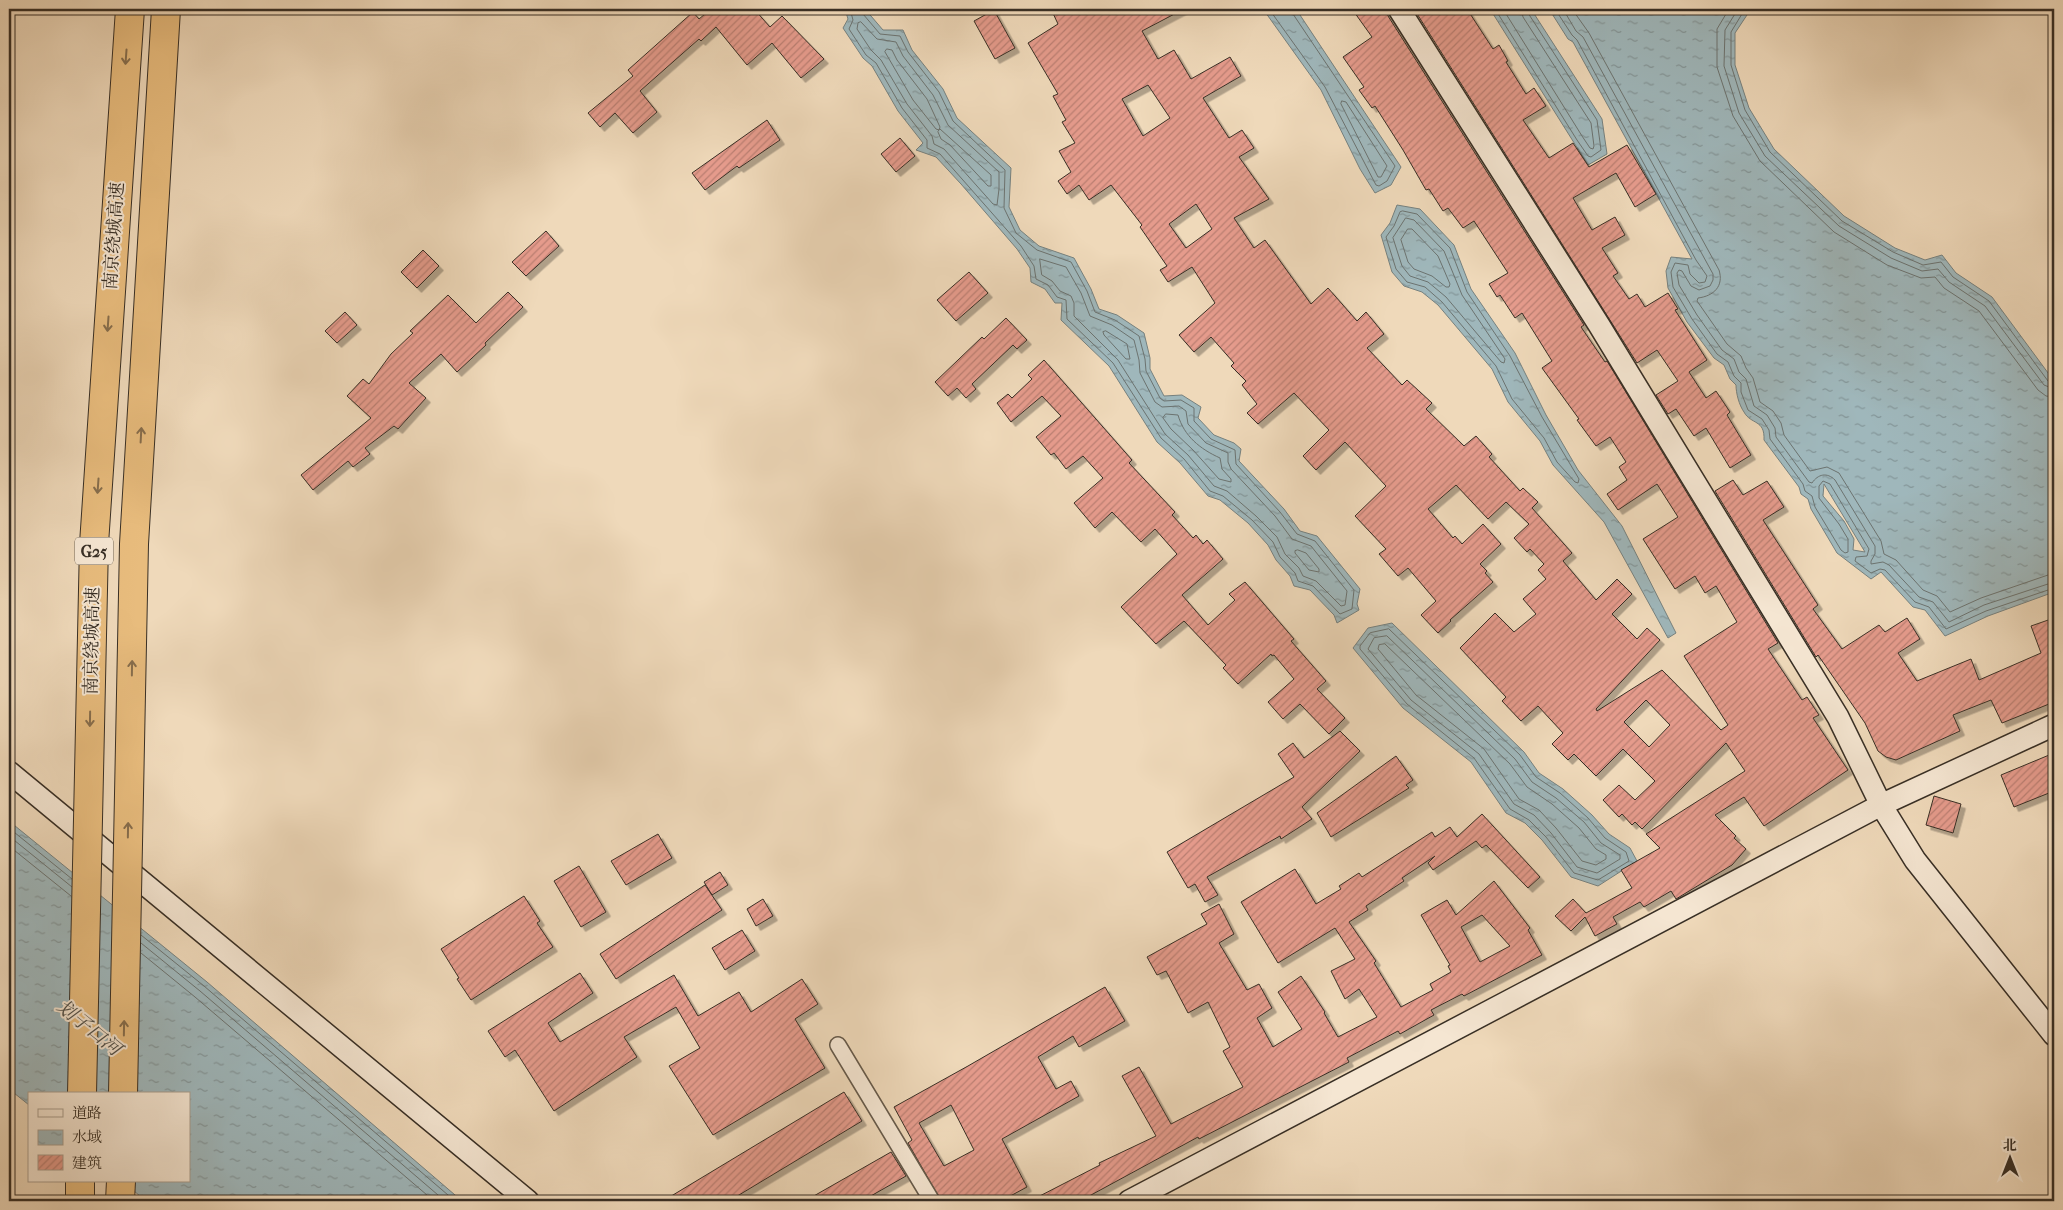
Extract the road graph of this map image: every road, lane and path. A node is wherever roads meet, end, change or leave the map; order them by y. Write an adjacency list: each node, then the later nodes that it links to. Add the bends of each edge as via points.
1 (130, 9): 9 (highway, 南京绕城高速 / G25, one-way to 9, bridge, via 94,544)
2 (166, 9): 10 (highway, G25, one-way to 2, bridge, via 134,544)
3 (1399, 9): 6 (main road, via 1599,325 1838,718)
4 (2054, 725): 6 (main road)
5 (9, 772): 15 (main road)
6 (1881, 805): 7 (main road, via 1915,860); 17 (main road)
7 (2054, 1035)
8 (838, 1045): 16 (street)
9 (82, 1092)
10 (122, 1092)
11 (80, 1182): 13 (highway)
12 (121, 1182): 14 (highway)
13 (80, 1201)
14 (120, 1201)
15 (528, 1201)
16 (932, 1201)
17 (1129, 1201)

